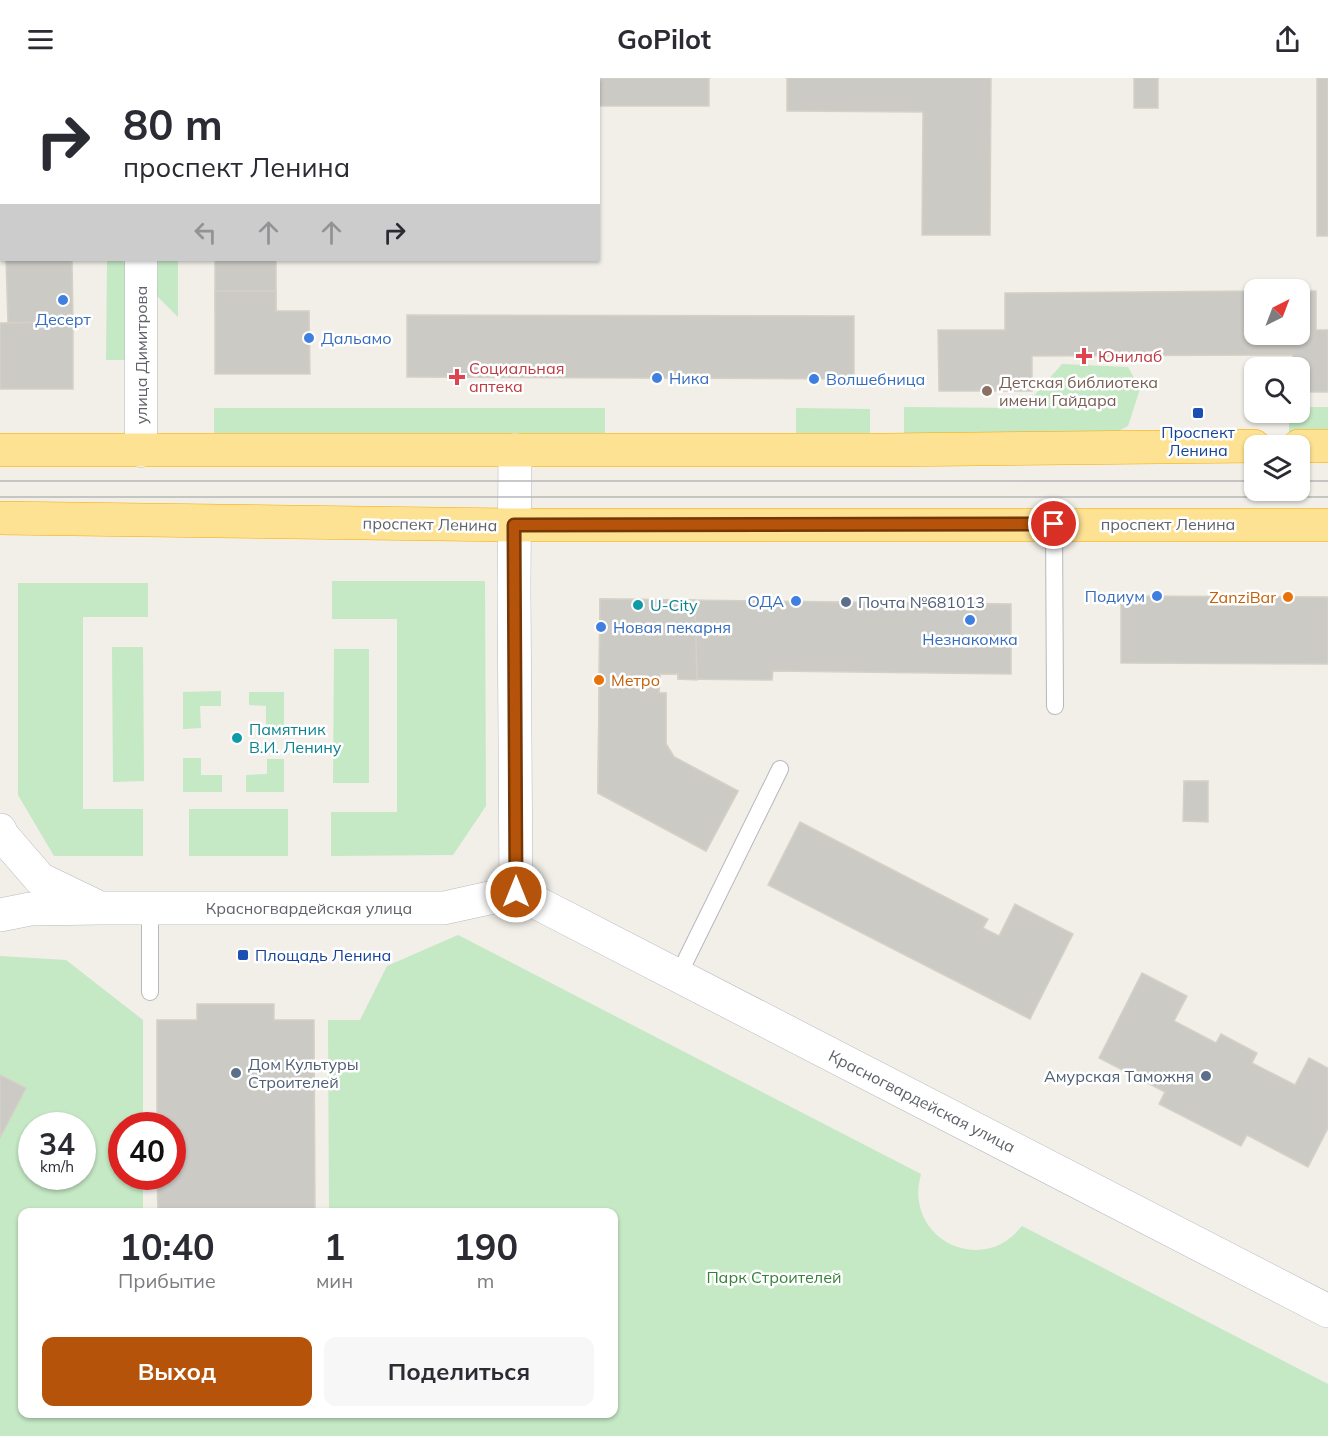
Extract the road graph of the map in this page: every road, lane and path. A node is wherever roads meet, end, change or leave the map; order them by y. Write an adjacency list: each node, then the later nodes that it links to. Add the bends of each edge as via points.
1 (141, 261): 7 (street, улица Димитрова)
2 (1244, 446): 6 (highway)
3 (1310, 446): 4 (highway)
4 (1328, 446)
5 (0, 450): 7 (highway)
6 (515, 450): 7 (highway); 10 (street)
7 (141, 451)
8 (0, 518): 10 (highway, проспект Ленина)
9 (1054, 524): 10 (highway, проспект Ленина); 11 (highway, проспект Ленина); 12 (lane)
10 (514, 525): 15 (street)
11 (1328, 525)
12 (1055, 706)
13 (780, 770): 19 (lane)
14 (0, 830): 16 (street, Красногвардейская улица, via 40,879)
15 (516, 892): 17 (street, Красногвардейская улица, via 444,908); 19 (street, Красногвардейская улица)
16 (101, 908): 17 (street, Красногвардейская улица); 18 (street, Красногвардейская улица, via 30,909)
17 (150, 908): 20 (lane)
18 (0, 915)
19 (678, 976): 21 (street, Красногвардейская улица)
20 (150, 992)
21 (1328, 1311)

